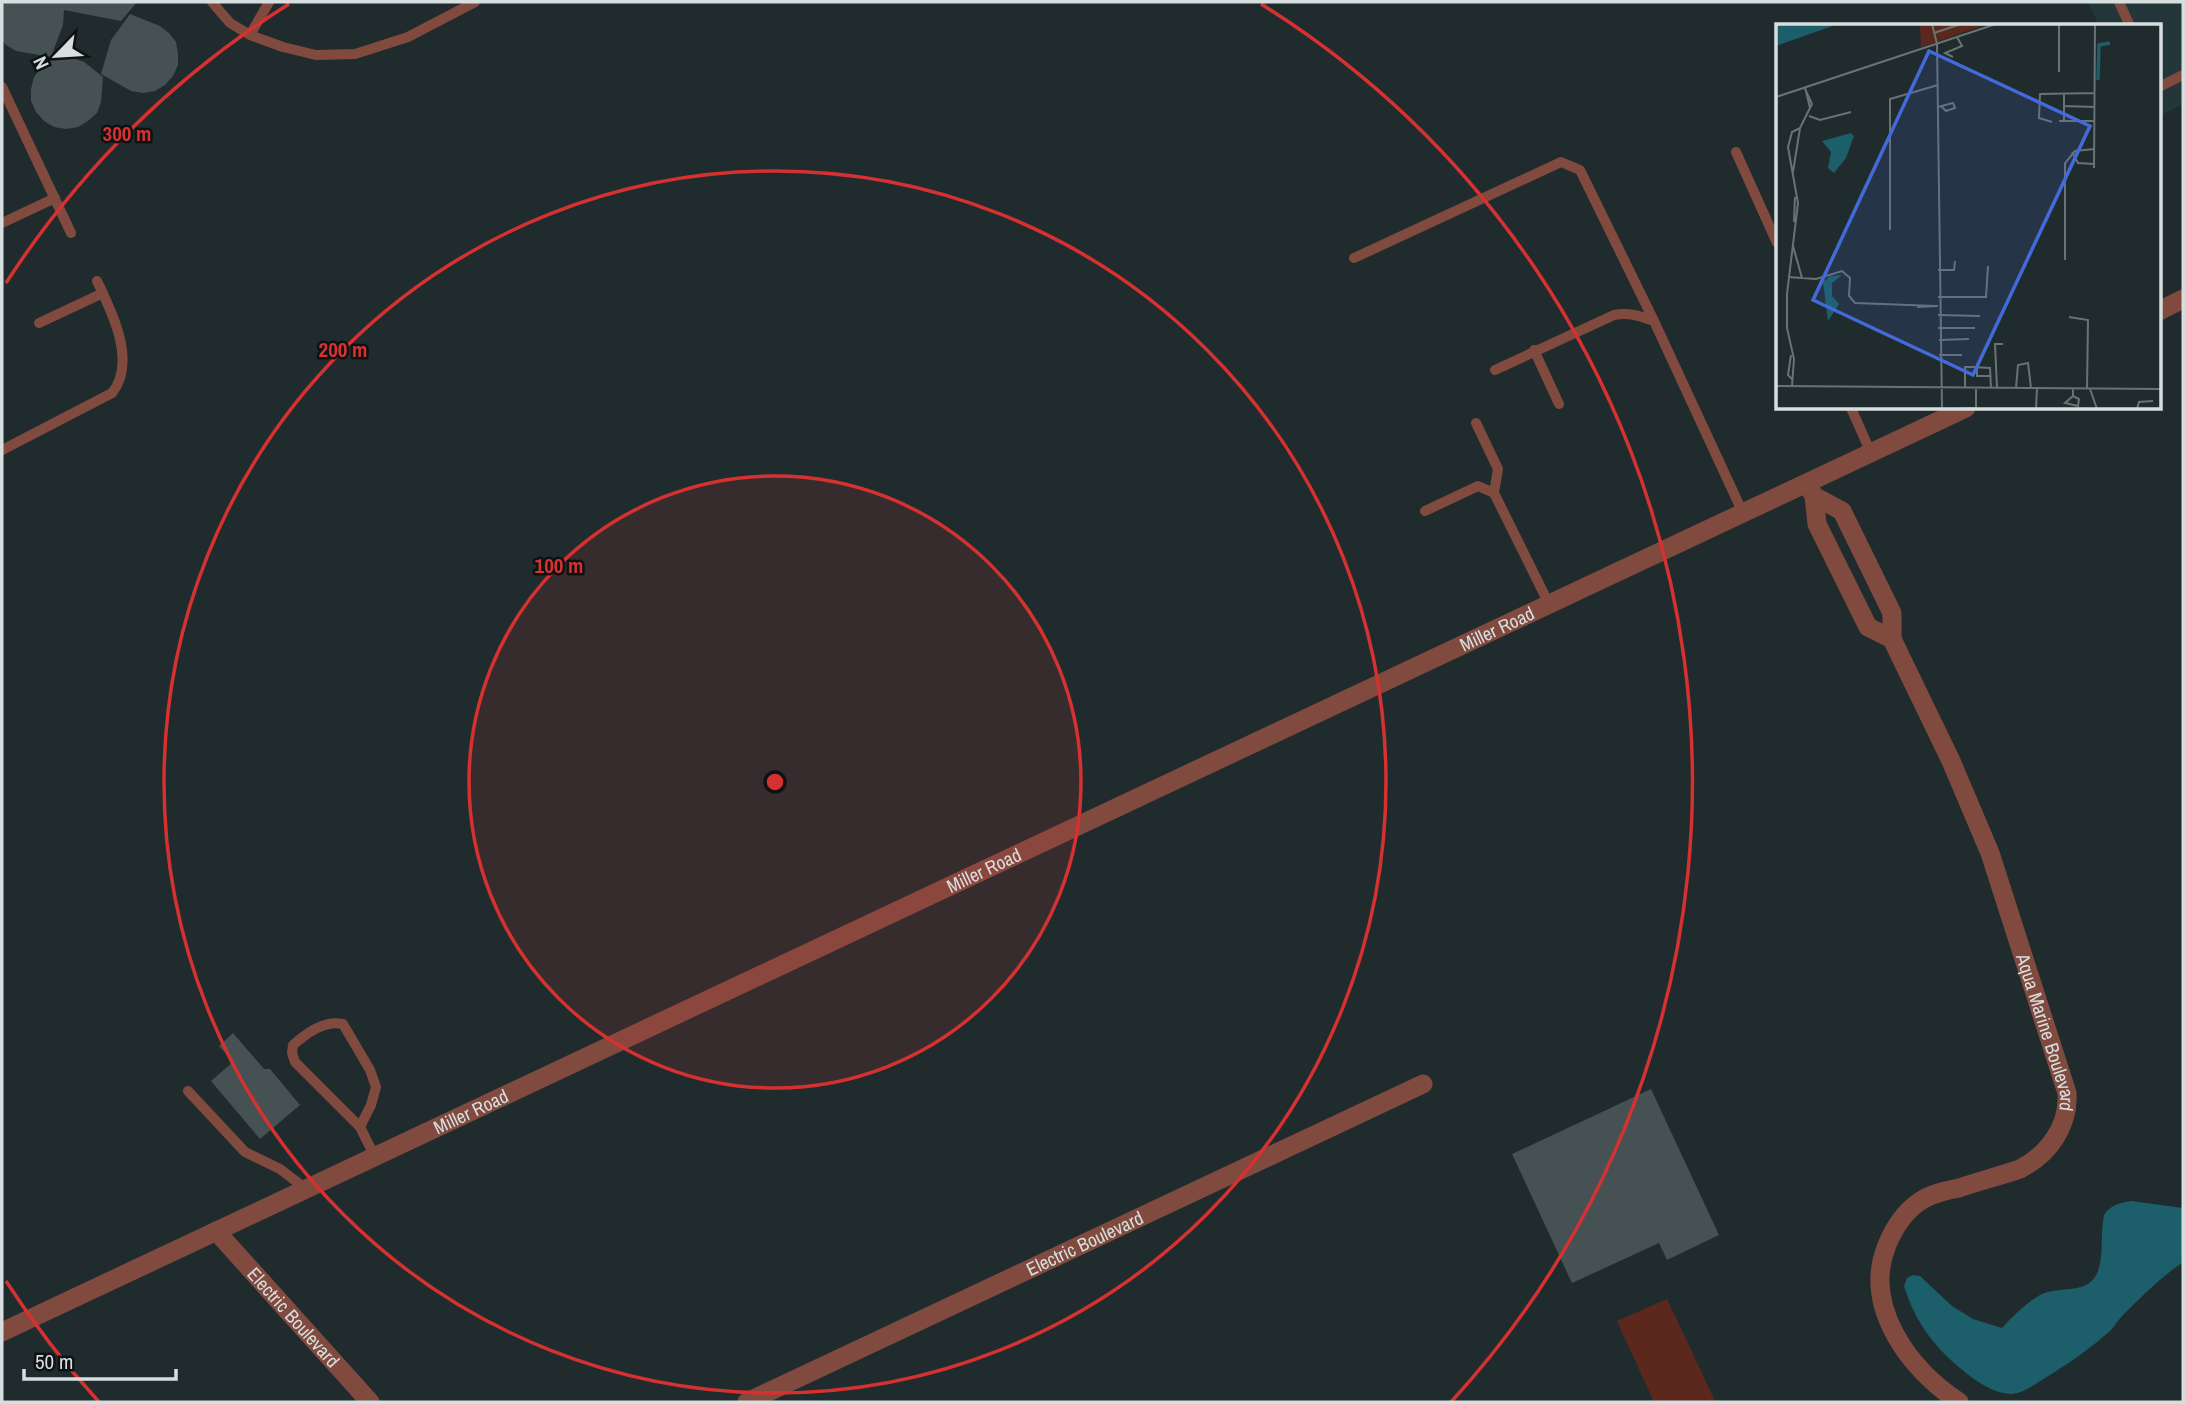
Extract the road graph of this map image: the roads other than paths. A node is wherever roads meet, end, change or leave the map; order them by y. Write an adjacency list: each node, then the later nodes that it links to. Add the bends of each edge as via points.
1 (212, 2): 6 (lane, via 230,23)
2 (269, 2): 6 (lane)
3 (475, 2): 6 (lane, via 408,37 355,54 316,55)
4 (2119, 2): 5 (lane)
5 (2129, 24)
6 (250, 35)
7 (2183, 75): 8 (lane)
8 (2160, 86)
9 (2, 87): 11 (lane)
10 (1736, 152): 14 (lane)
11 (55, 198): 12 (lane); 13 (lane)
12 (2, 223)
13 (71, 233)
14 (1776, 241)
15 (1354, 258): 20 (lane, via 1561,162 1580,170)
16 (97, 281): 17 (lane)
17 (103, 293): 21 (lane); 28 (lane, via 121,347 119,385 112,393)
18 (2183, 299): 19 (street)
19 (2160, 310)
20 (1654, 321): 22 (lane, via 1634,314 1614,315); 33 (lane)
21 (39, 323)
22 (1534, 350): 23 (lane); 24 (lane)
23 (1495, 370)
24 (1559, 404)
25 (1852, 410): 29 (lane)
26 (1962, 410): 29 (street, Miller Road)
27 (1476, 422): 31 (lane, via 1498,469)
28 (2, 450)
29 (1871, 453): 30 (street, Miller Road)
30 (1810, 490): 33 (street, Miller Road); 35 (street, Aqua Marine Boulevard, via 1817,524 1868,627); 35 (street, Aqua Marine Boulevard, via 1842,511 1892,613)
31 (1494, 493): 32 (lane, via 1478,486); 34 (lane)
32 (1425, 511)
33 (1743, 513): 34 (street, Miller Road)
34 (1549, 604): 39 (street, Miller Road)
35 (1892, 639): 45 (street, Aqua Marine Boulevard, via 1976,816 2067,1093 2061,1130 2038,1158 2020,1169 1920,1202 1903,1216 1884,1253 1880,1293 1893,1331 1926,1376)
36 (1423, 1084): 44 (street, Electric Boulevard)
37 (188, 1091): 40 (lane, via 245,1152 280,1169)
38 (360, 1127): 38 (lane, via 376,1093 375,1082 343,1024 312,1030 293,1045 292,1053 302,1071); 39 (lane)
39 (374, 1157): 40 (street, Miller Road)
40 (306, 1189): 41 (street, Miller Road)
41 (216, 1231): 42 (street, Miller Road); 43 (street, Electric Boulevard)
42 (2, 1332)
43 (370, 1402)
44 (747, 1402)
45 (1959, 1402)

